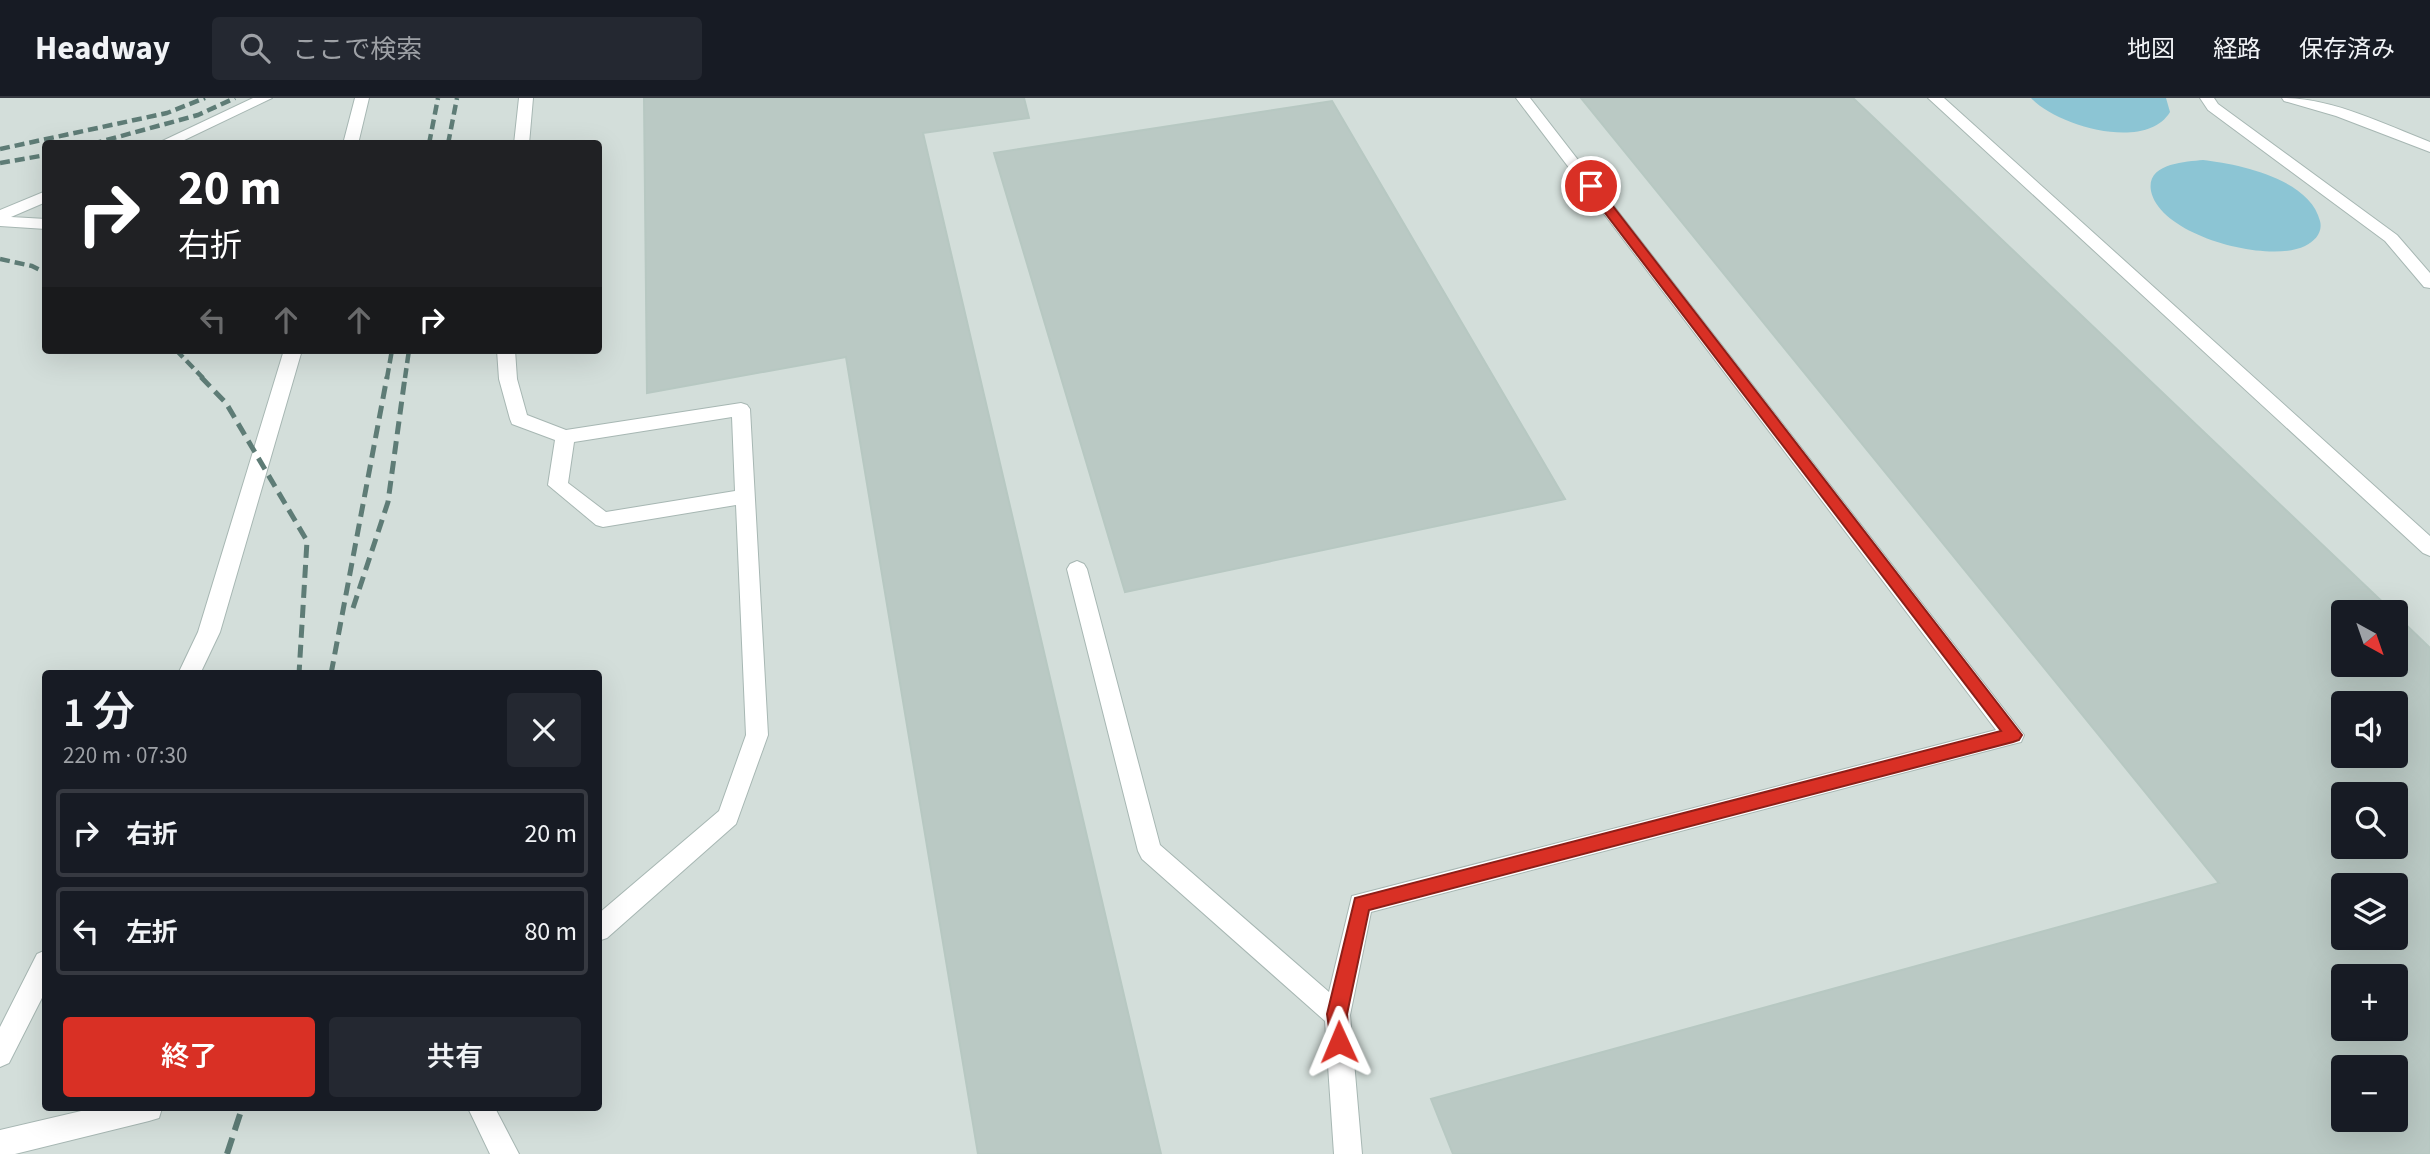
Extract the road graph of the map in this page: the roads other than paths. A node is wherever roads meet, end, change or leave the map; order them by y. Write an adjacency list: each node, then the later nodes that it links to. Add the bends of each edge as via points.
1 (265, 98): 8 (street)
2 (362, 98): 9 (street)
3 (526, 98): 10 (street)
4 (1523, 98): 25 (street, via 2013,735 1362,904)
5 (1935, 98): 20 (street)
6 (2207, 98): 15 (street, via 2213,107 2391,238)
7 (2289, 98): 11 (street)
8 (172, 140)
9 (351, 140)
10 (521, 140)
11 (2430, 147)
12 (42, 198): 13 (street)
13 (0, 219): 14 (street)
14 (42, 224)
15 (2430, 283)
16 (292, 354): 22 (street, via 209,632)
17 (506, 354): 18 (street, via 519,419)
18 (565, 437): 19 (street, via 558,485 603,520); 19 (street, via 741,409)
19 (745, 496): 23 (street, via 757,735 728,817)
20 (2430, 548)
21 (1077, 569): 25 (street, via 1150,851)
22 (191, 670)
23 (602, 927)
24 (42, 970): 26 (street)
25 (1337, 1014): 31 (street)
26 (0, 1054)
27 (137, 1111): 29 (street)
28 (483, 1111): 30 (street)
29 (0, 1144)
30 (505, 1154)
31 (1348, 1154)

